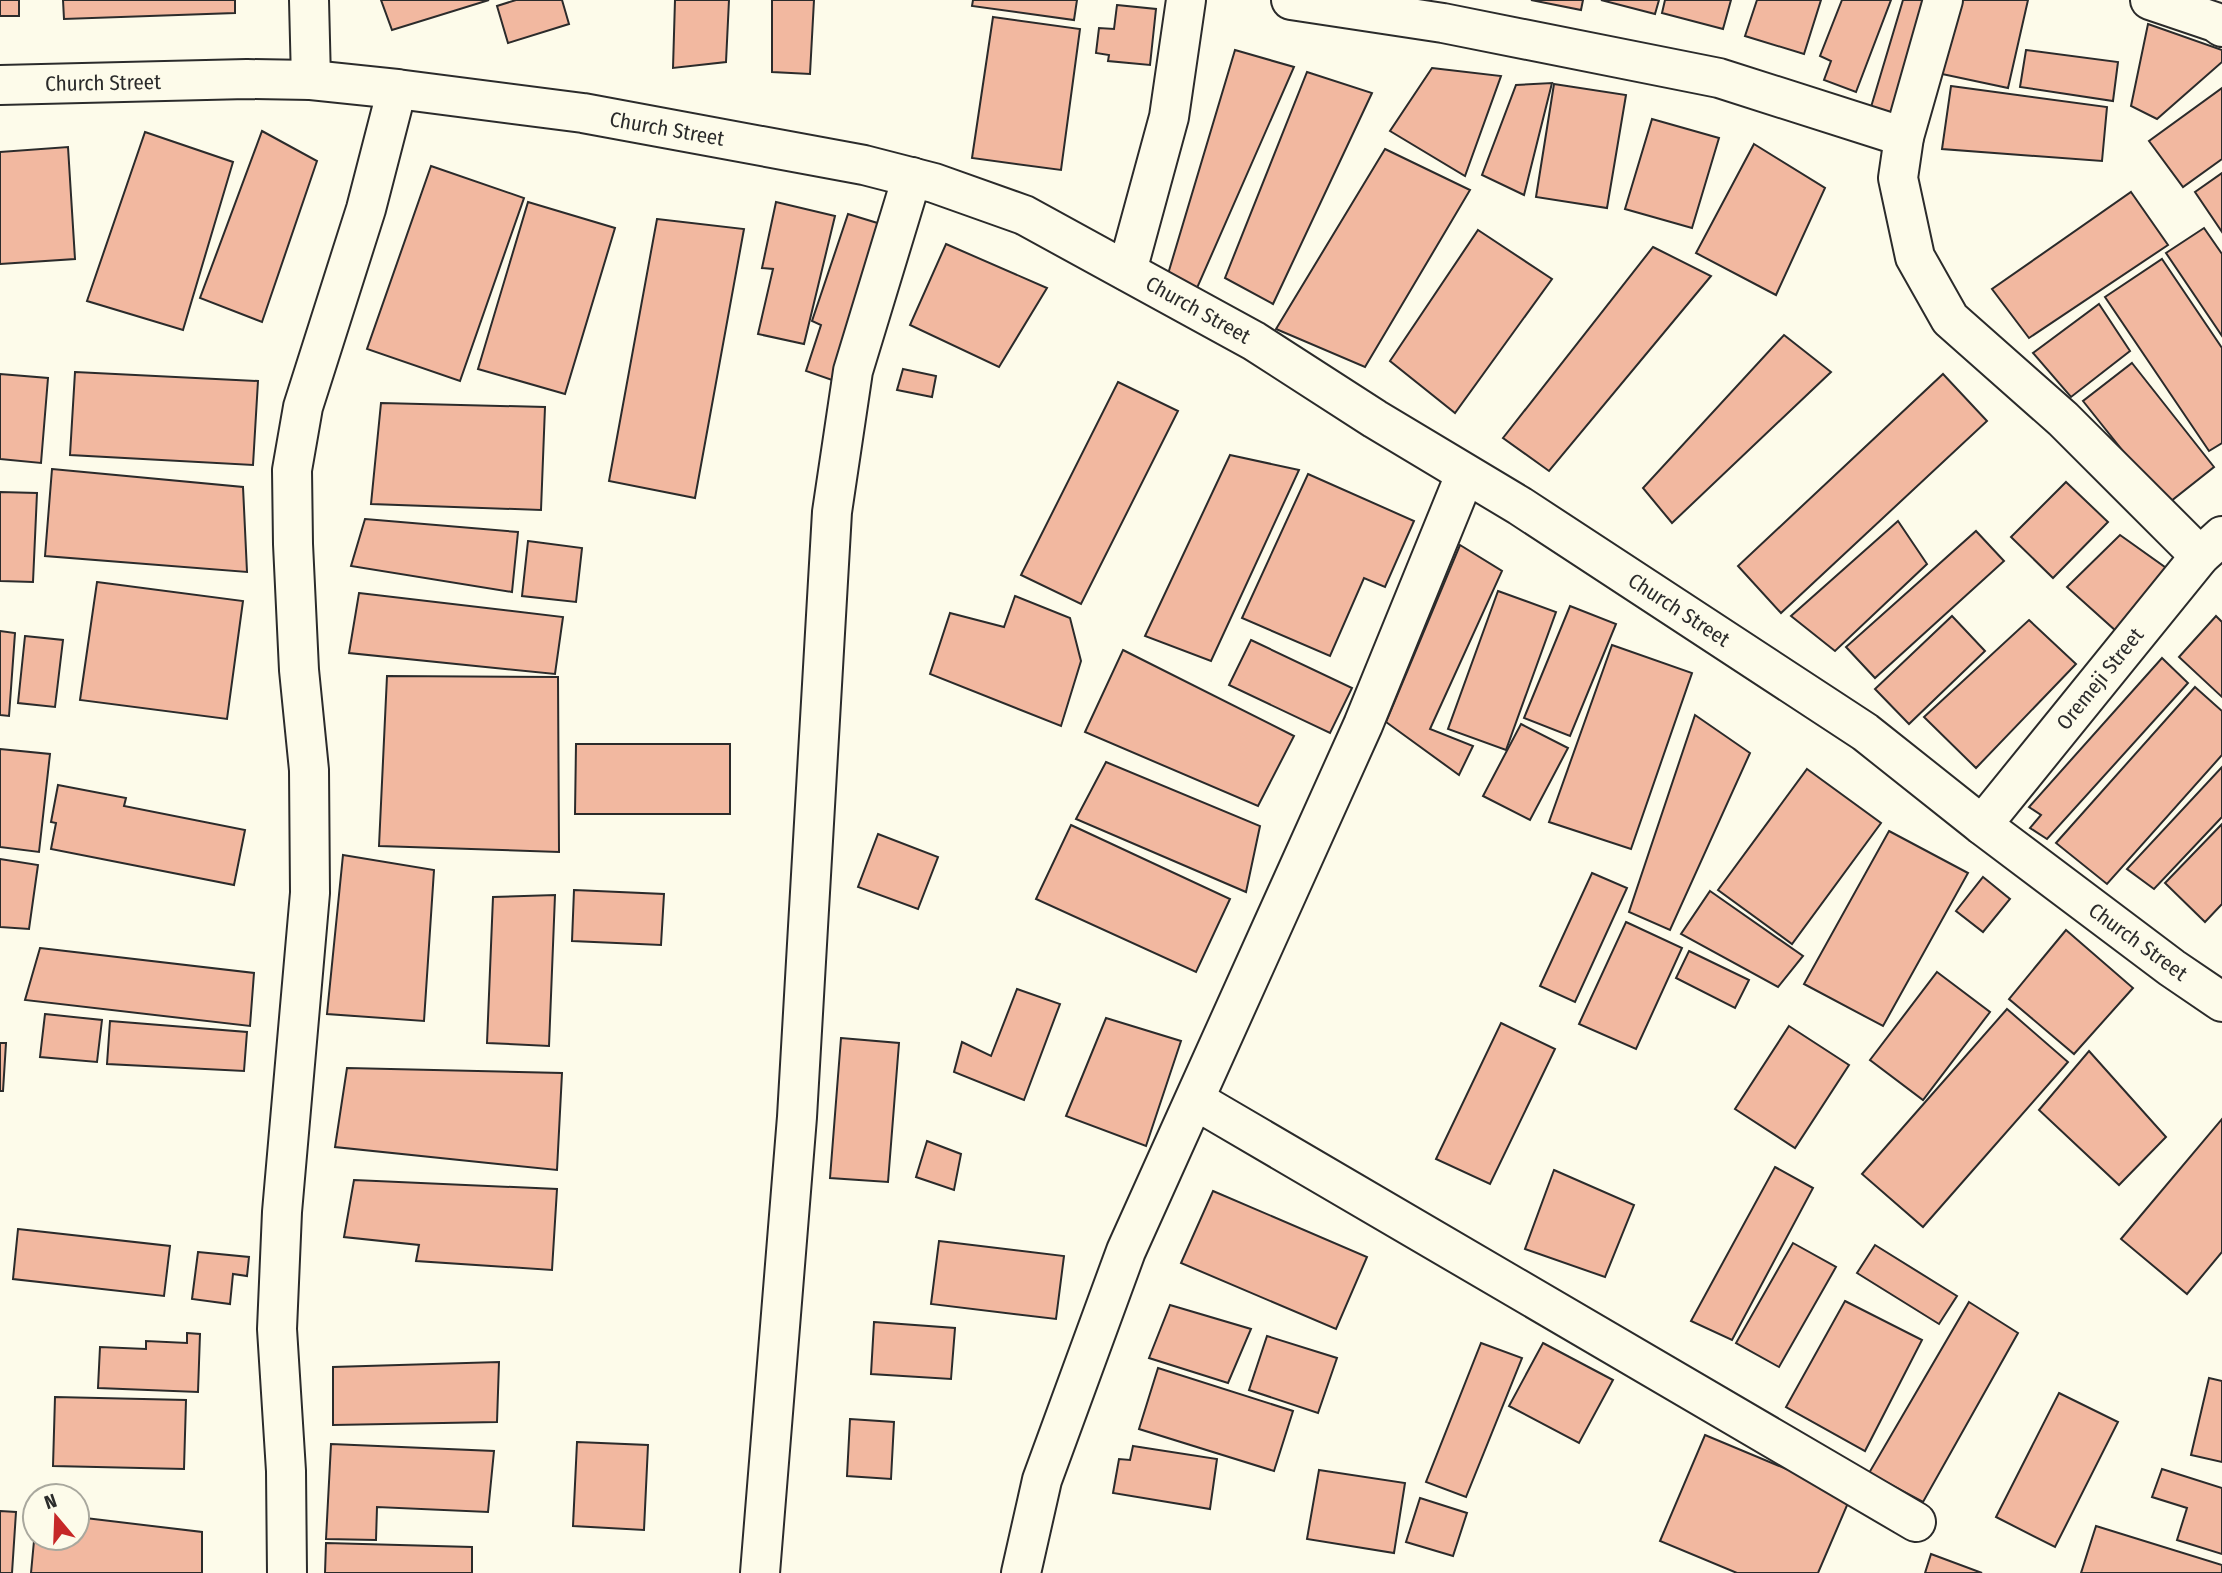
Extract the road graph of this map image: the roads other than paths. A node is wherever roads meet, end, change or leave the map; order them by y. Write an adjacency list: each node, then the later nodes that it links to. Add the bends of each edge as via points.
1 (309, 0): 7 (street)
2 (1186, 0): 12 (street, via 1169,117)
3 (1291, 0): 10 (street, via 1443,23 1719,78)
4 (1943, 0): 10 (street)
5 (2150, 0): 6 (street)
6 (2222, 27)
7 (311, 80): 8 (street, Church Street); 9 (street, Church Street)
8 (0, 85)
9 (397, 89): 11 (street, Church Street, via 583,113); 19 (street, via 366,209 303,407 292,470 299,670 309,770 310,893 282,1212 277,1329)
10 (1904, 137): 14 (street, via 1898,178 1915,257 1950,319)
11 (912, 177): 12 (street, Church Street, via 1024,215); 20 (street, via 853,371 832,512 797,1117)
12 (1127, 271): 13 (street, Church Street, via 1254,341)
13 (1465, 475): 15 (street, Church Street, via 1531,513 1865,732); 17 (street, via 1363,725)
14 (2211, 546): 15 (street, Oremeji Street)
15 (1982, 825): 16 (street, Church Street)
16 (2222, 1002)
17 (1195, 1100): 18 (street); 21 (street, via 1117,1276 1042,1480)
18 (1916, 1522)
19 (287, 1573)
20 (760, 1573)
21 (1021, 1573)

